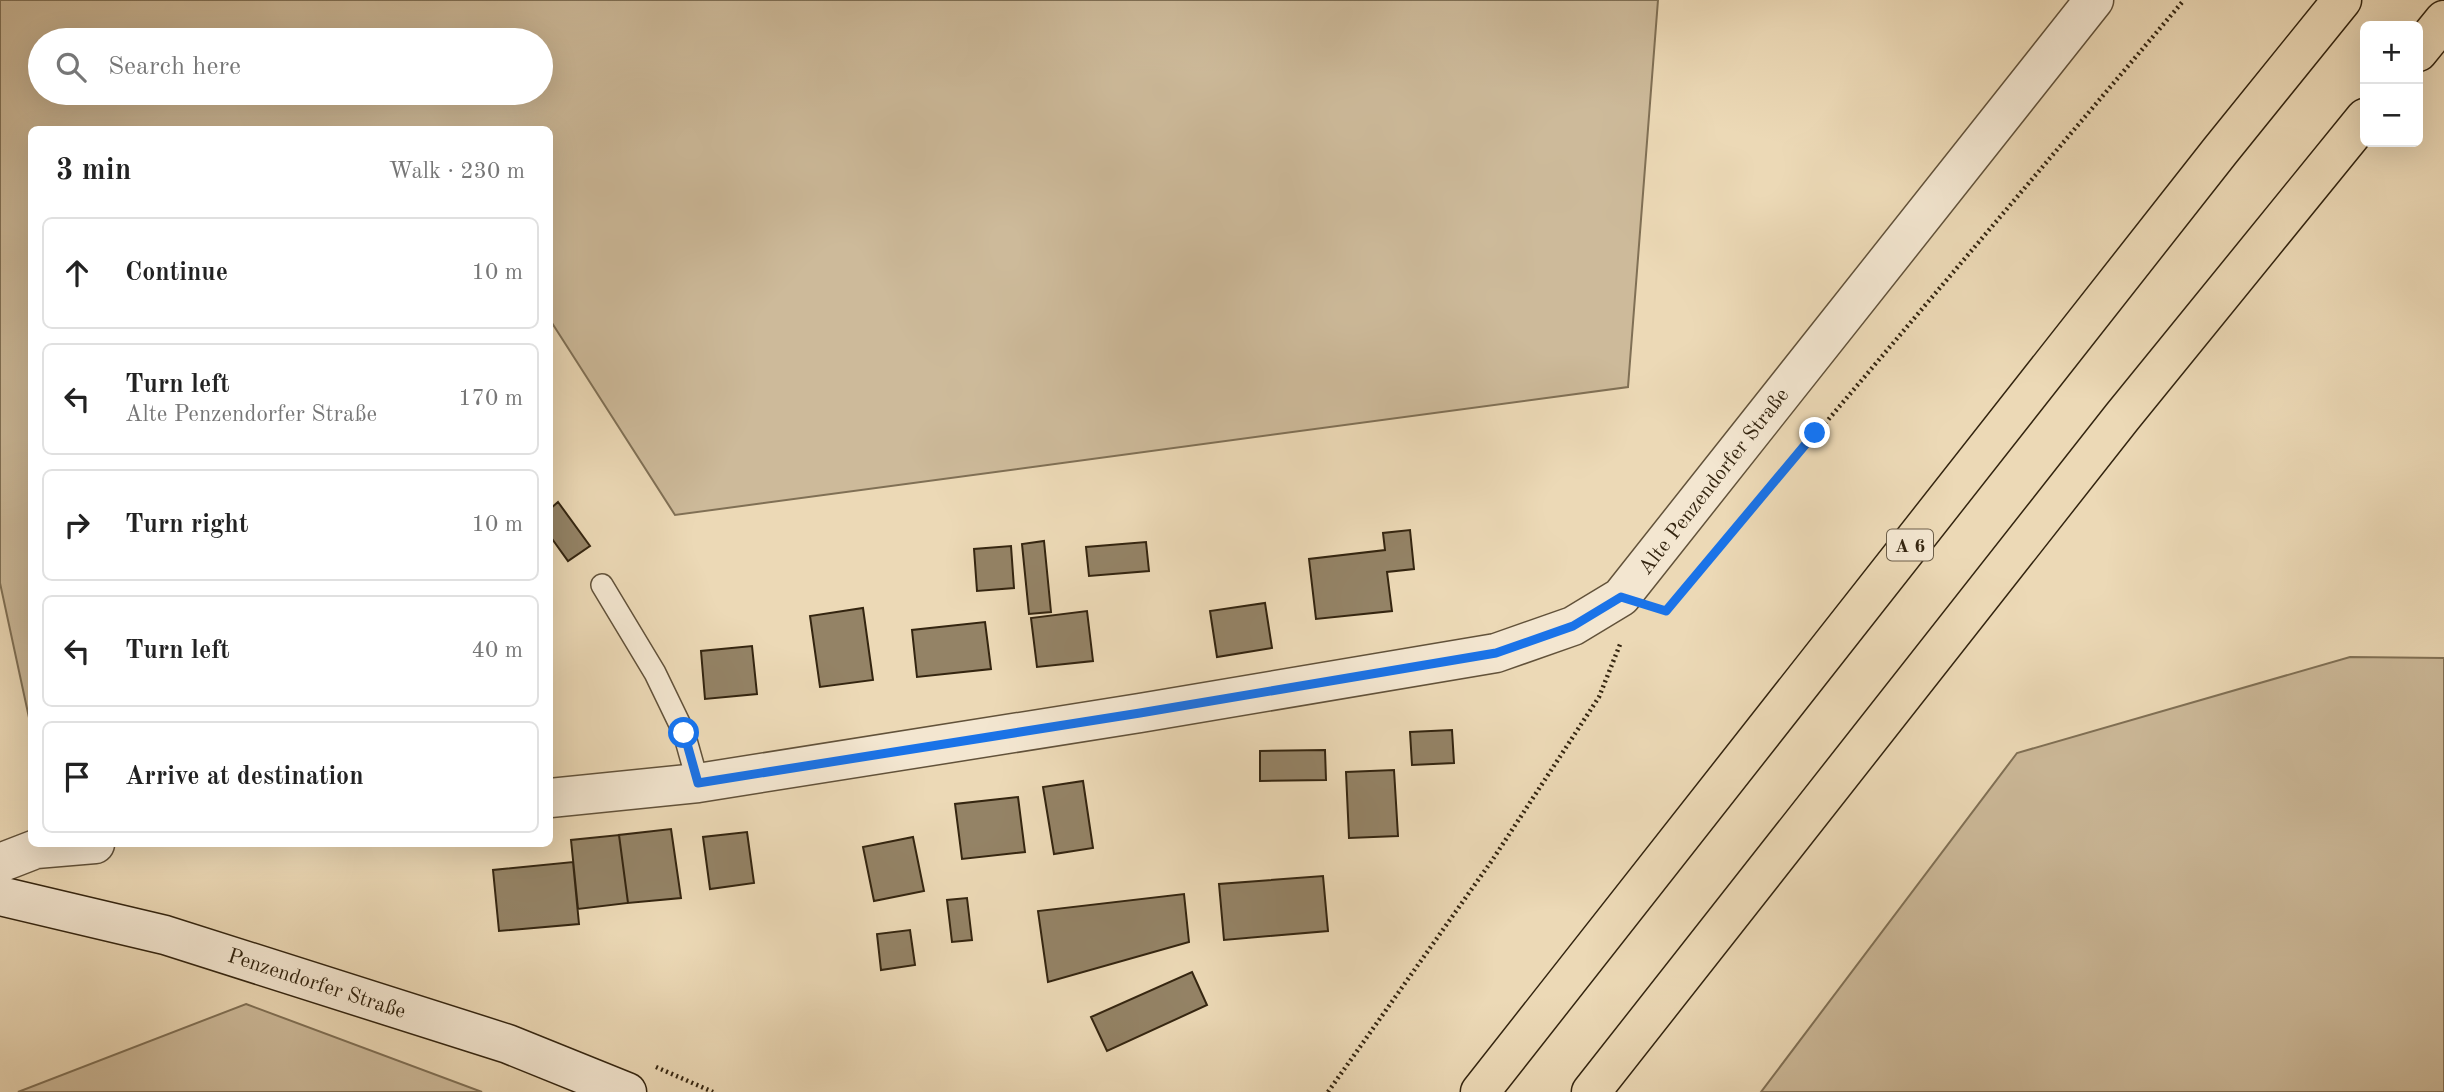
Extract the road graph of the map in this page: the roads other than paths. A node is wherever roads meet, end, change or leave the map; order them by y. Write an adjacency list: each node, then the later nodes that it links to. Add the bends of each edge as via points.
1 (2094, 0): 7 (street, Alte Penzendorfer Straße, via 1621,597 1573,626 1496,653)
2 (2342, 0): 13 (highway, A 6)
3 (2444, 20): 4 (highway)
4 (2423, 46)
5 (2360, 124): 14 (highway, via 2122,417)
6 (602, 585): 7 (lane, via 655,673 684,733)
7 (698, 783): 8 (street, Alte Penzendorfer Straße)
8 (553, 798)
9 (60, 847): 10 (street, via 36,849)
10 (0, 863)
11 (0, 896): 12 (street, Penzendorfer Straße, via 165,935 508,1044)
12 (627, 1092)
13 (1480, 1092)
14 (1591, 1092)

